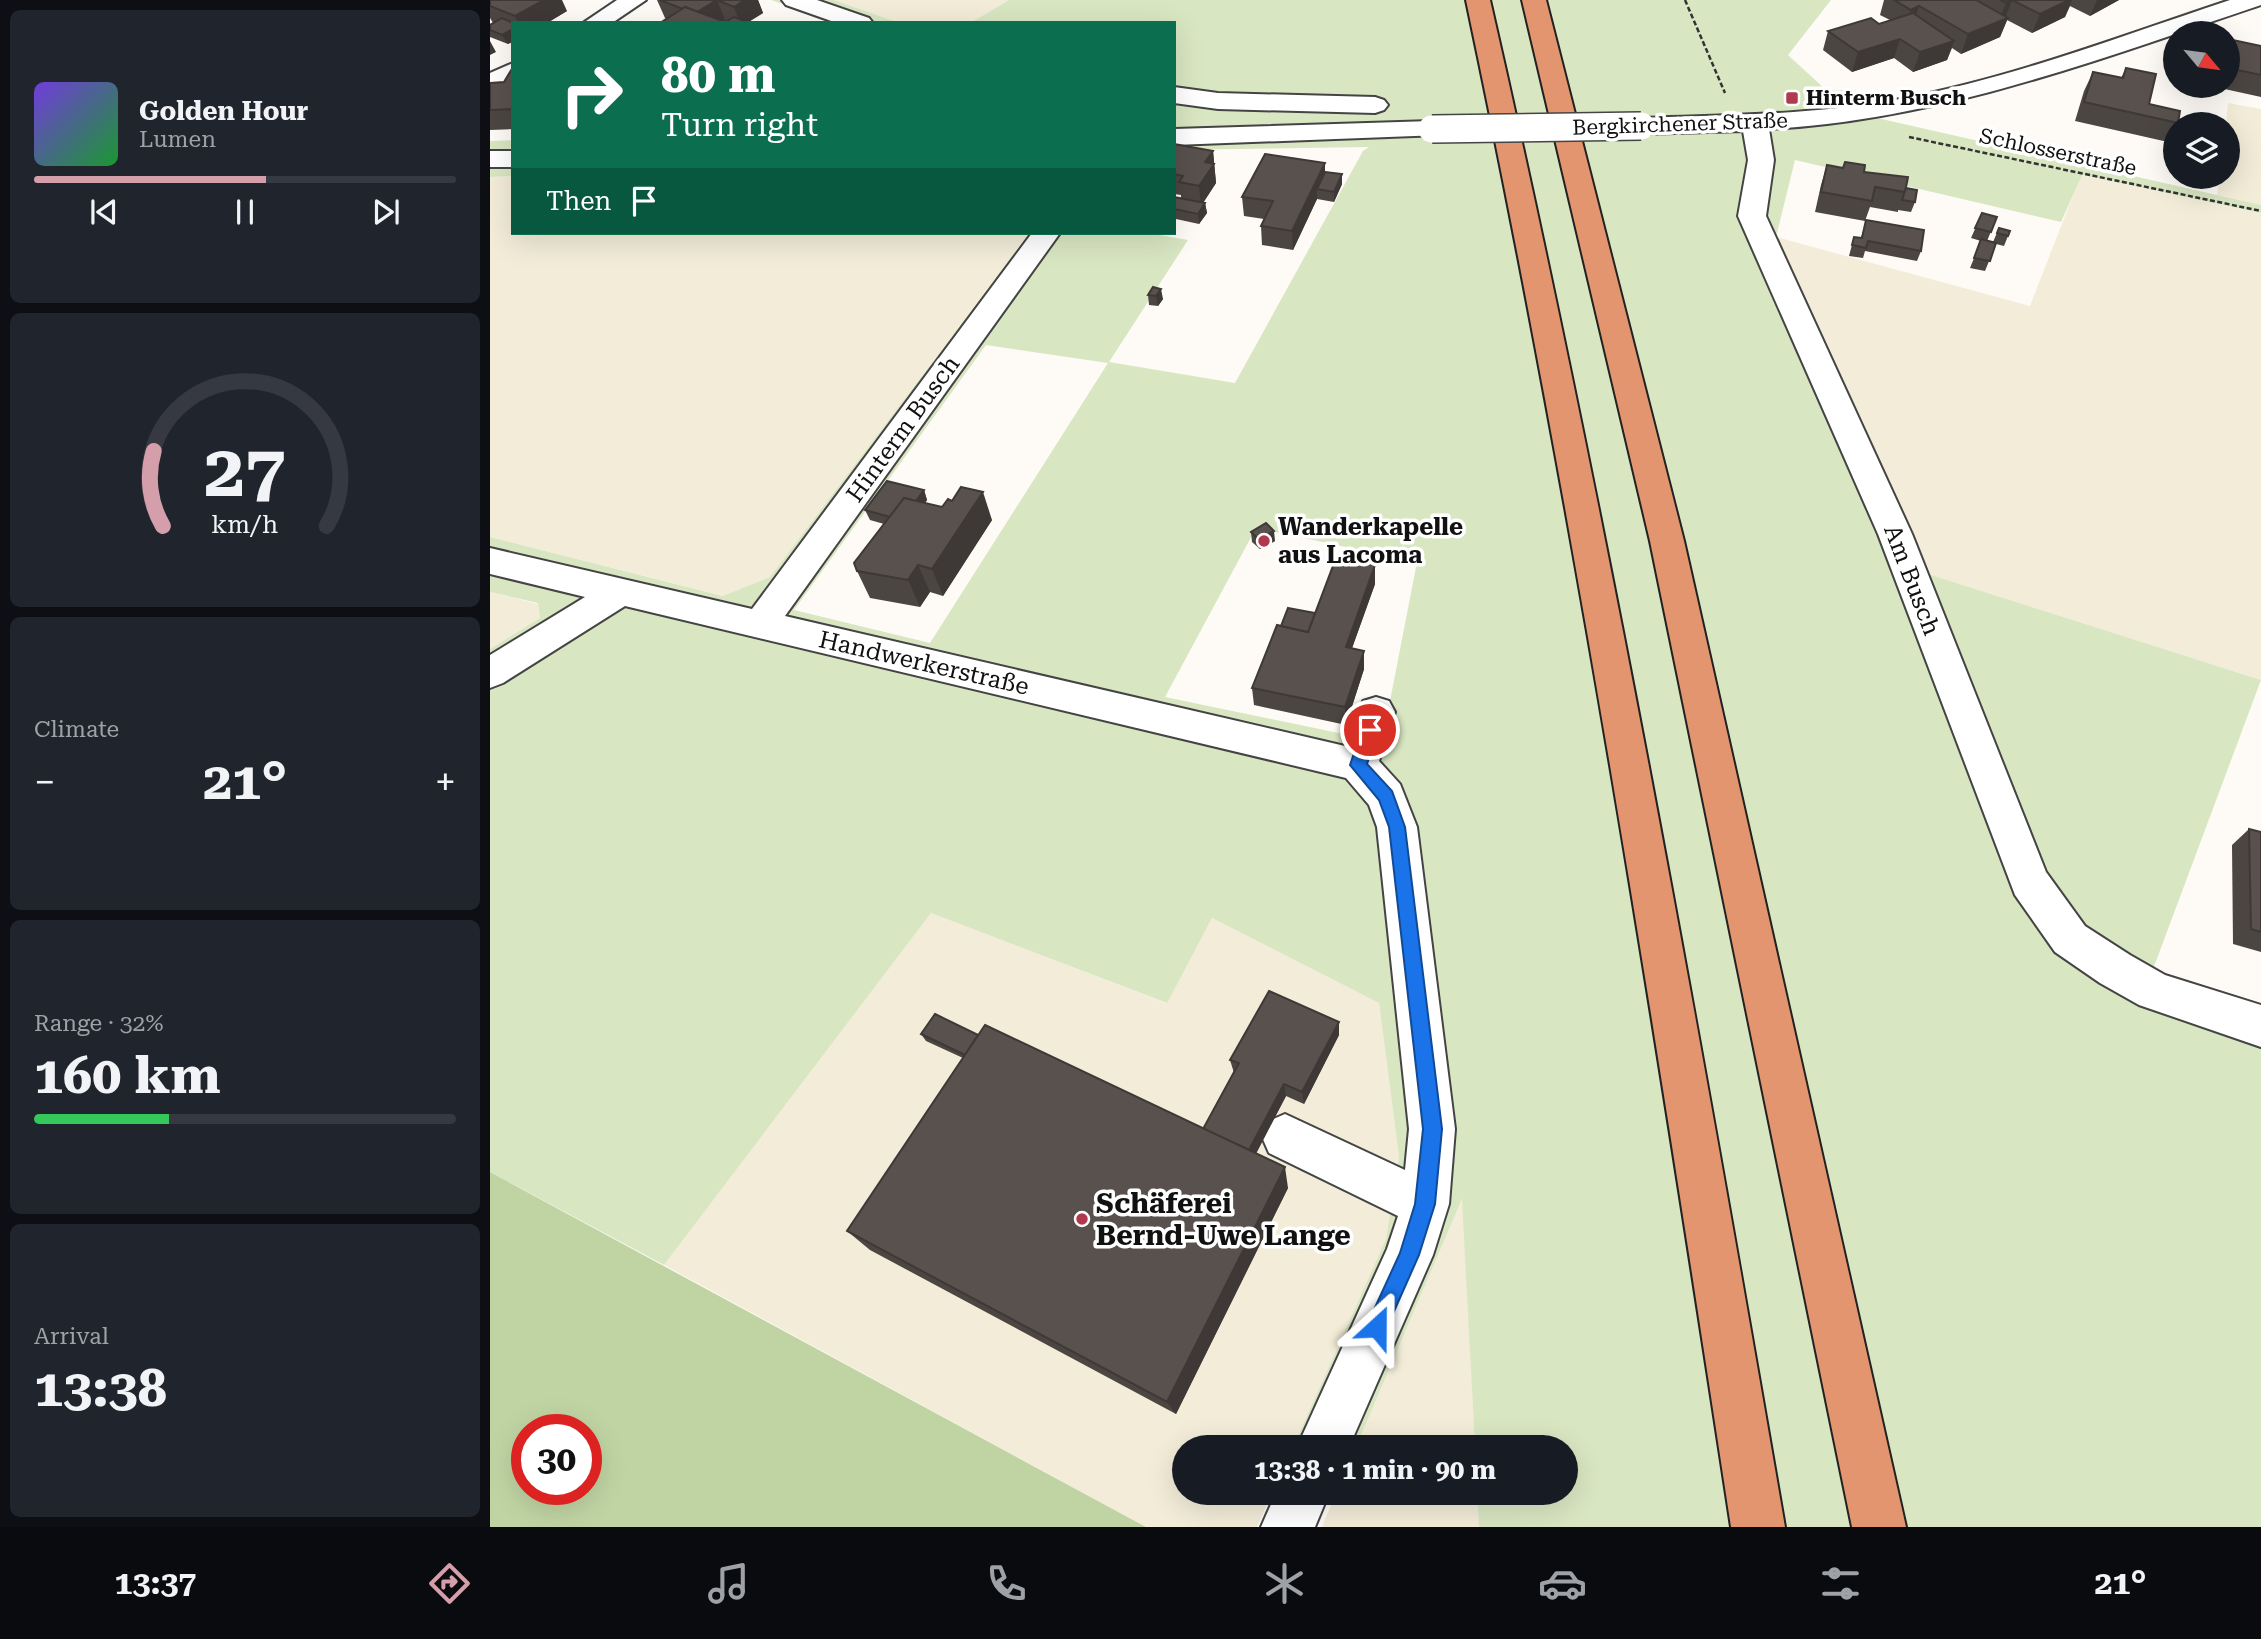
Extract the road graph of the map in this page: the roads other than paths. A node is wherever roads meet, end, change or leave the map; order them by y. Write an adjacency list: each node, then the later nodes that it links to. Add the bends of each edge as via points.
1 (634, 0): 6 (street)
2 (794, 0): 7 (street)
3 (1478, 0): 29 (highway, via 1570,431 1680,1047)
4 (1534, 0): 30 (highway, via 1667,541)
5 (2253, 0): 12 (street, Bergkirchener Straße, via 1958,94 1851,115)
6 (597, 21)
7 (854, 21)
8 (511, 71): 9 (street)
9 (490, 83)
10 (1176, 95): 11 (street, via 1218,101)
11 (1375, 105)
12 (1747, 121): 13 (street, Bergkirchener Straße, bridge); 23 (street, Am Busch, via 1761,160 1752,216 1895,534 2029,882 2070,939 2154,991)
13 (1176, 137)
14 (490, 159): 15 (street)
15 (511, 159)
16 (1045, 235): 19 (street, Hinterm Busch)
17 (490, 561): 18 (street, Handwerkerstraße)
18 (619, 593): 19 (street, Handwerkerstraße); 20 (street)
19 (760, 624): 22 (street, Handwerkerstraße)
20 (490, 673)
21 (1376, 712): 22 (street)
22 (1358, 765): 25 (street, via 1386,796 1397,827 1432,1129)
23 (2261, 1026)
24 (1285, 1137): 25 (street)
25 (1425, 1204): 26 (street, via 1409,1255)
26 (1328, 1435)
27 (1298, 1505): 28 (street)
28 (1288, 1527)
29 (1758, 1527)
30 (1879, 1527)

